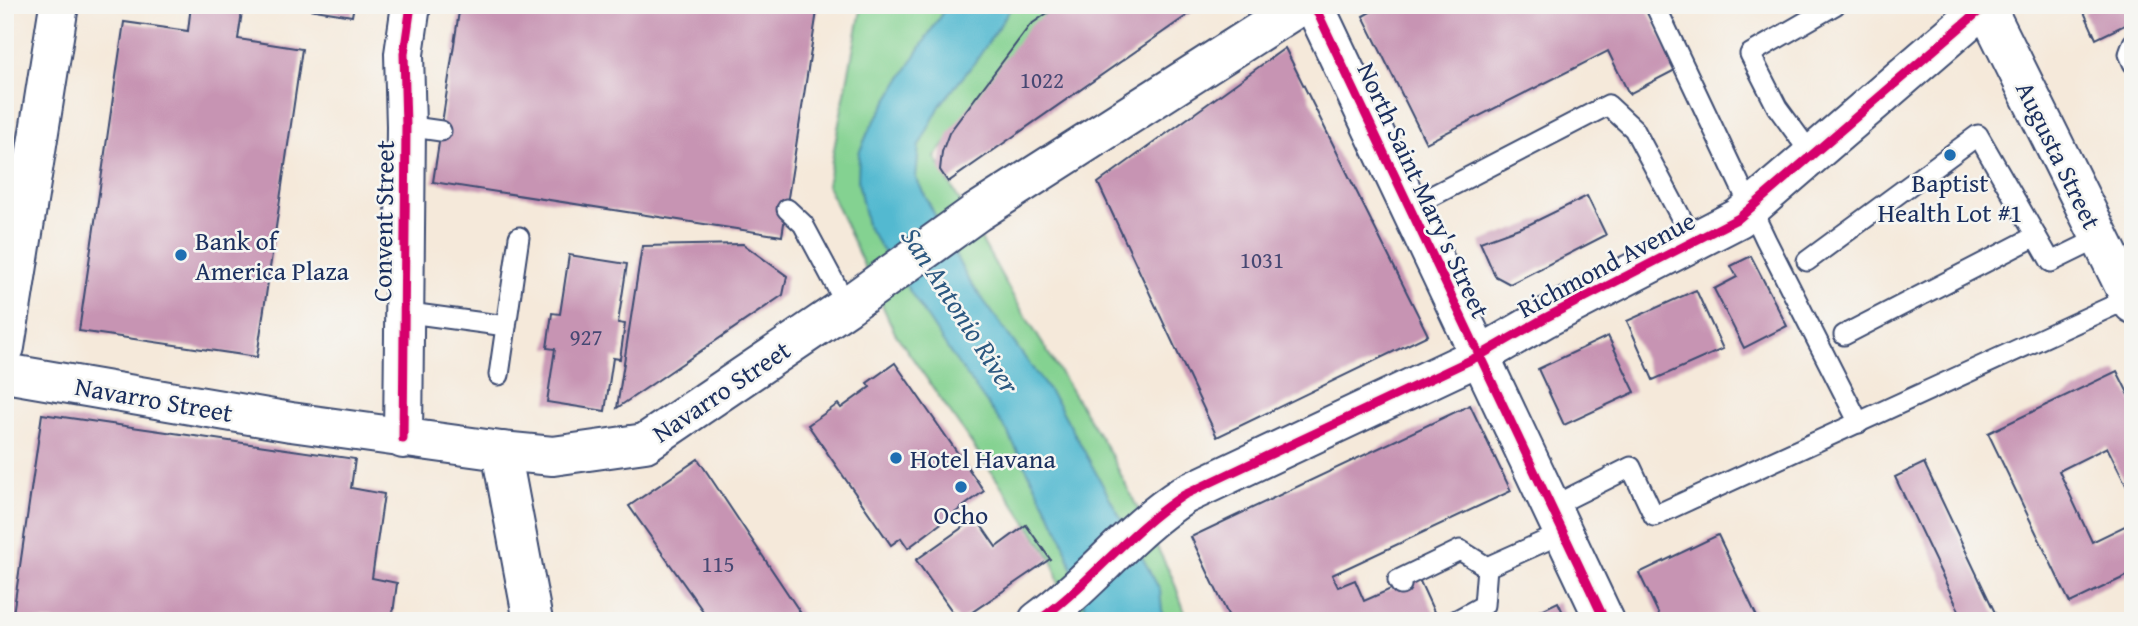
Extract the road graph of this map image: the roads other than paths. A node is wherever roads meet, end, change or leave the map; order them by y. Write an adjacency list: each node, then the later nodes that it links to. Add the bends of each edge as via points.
1 (59, 5): 24 (street)
2 (411, 5): 21 (street, Convent Street, via 404,54 424,128)
3 (1301, 5): 19 (street, Navarro Street, via 976,213)
4 (1314, 5): 11 (street, North Saint Mary's Street)
5 (1656, 5): 13 (lane)
6 (1835, 5): 10 (lane, via 1750,54 1777,107)
7 (1985, 5): 10 (street, Richmond Avenue); 16 (street, Augusta Street)
8 (2133, 43): 9 (lane, via 2129,54)
9 (2133, 63)
10 (1812, 155): 13 (street, Richmond Avenue)
11 (1409, 208): 17 (lane, via 1608,105 1634,130); 25 (street, North Saint Mary's Street)
12 (787, 209): 19 (lane)
13 (1752, 210): 17 (street, Richmond Avenue); 28 (lane)
14 (2036, 236): 16 (lane, via 2051,262); 18 (lane, via 1978,135); 23 (lane)
15 (519, 237): 22 (lane)
16 (2101, 238): 20 (street, Augusta Street)
17 (1693, 242): 25 (street, Richmond Avenue)
18 (1807, 261)
19 (858, 298): 30 (street, Navarro Street, via 645,443 553,456)
20 (2131, 301): 28 (lane)
21 (402, 312): 22 (lane); 29 (street, Convent Street)
22 (506, 326): 27 (lane)
23 (1844, 335)
24 (5, 347)
25 (1479, 356): 31 (street, North Saint Mary's Street); 34 (street, Richmond Avenue, via 1184,495 1153,515)
26 (5, 373): 29 (street, Navarro Street)
27 (499, 375)
28 (1859, 423): 31 (lane, via 1654,516 1631,467)
29 (403, 439): 30 (street, Navarro Street)
30 (501, 452): 35 (street)
31 (1558, 520): 32 (lane); 37 (street, North Saint Mary's Street)
32 (1487, 567): 33 (lane, via 1460,550 1398,580); 36 (lane, via 1484,605)
33 (1401, 585)
34 (1047, 614)
35 (533, 621)
36 (1455, 621)
37 (1605, 621)

